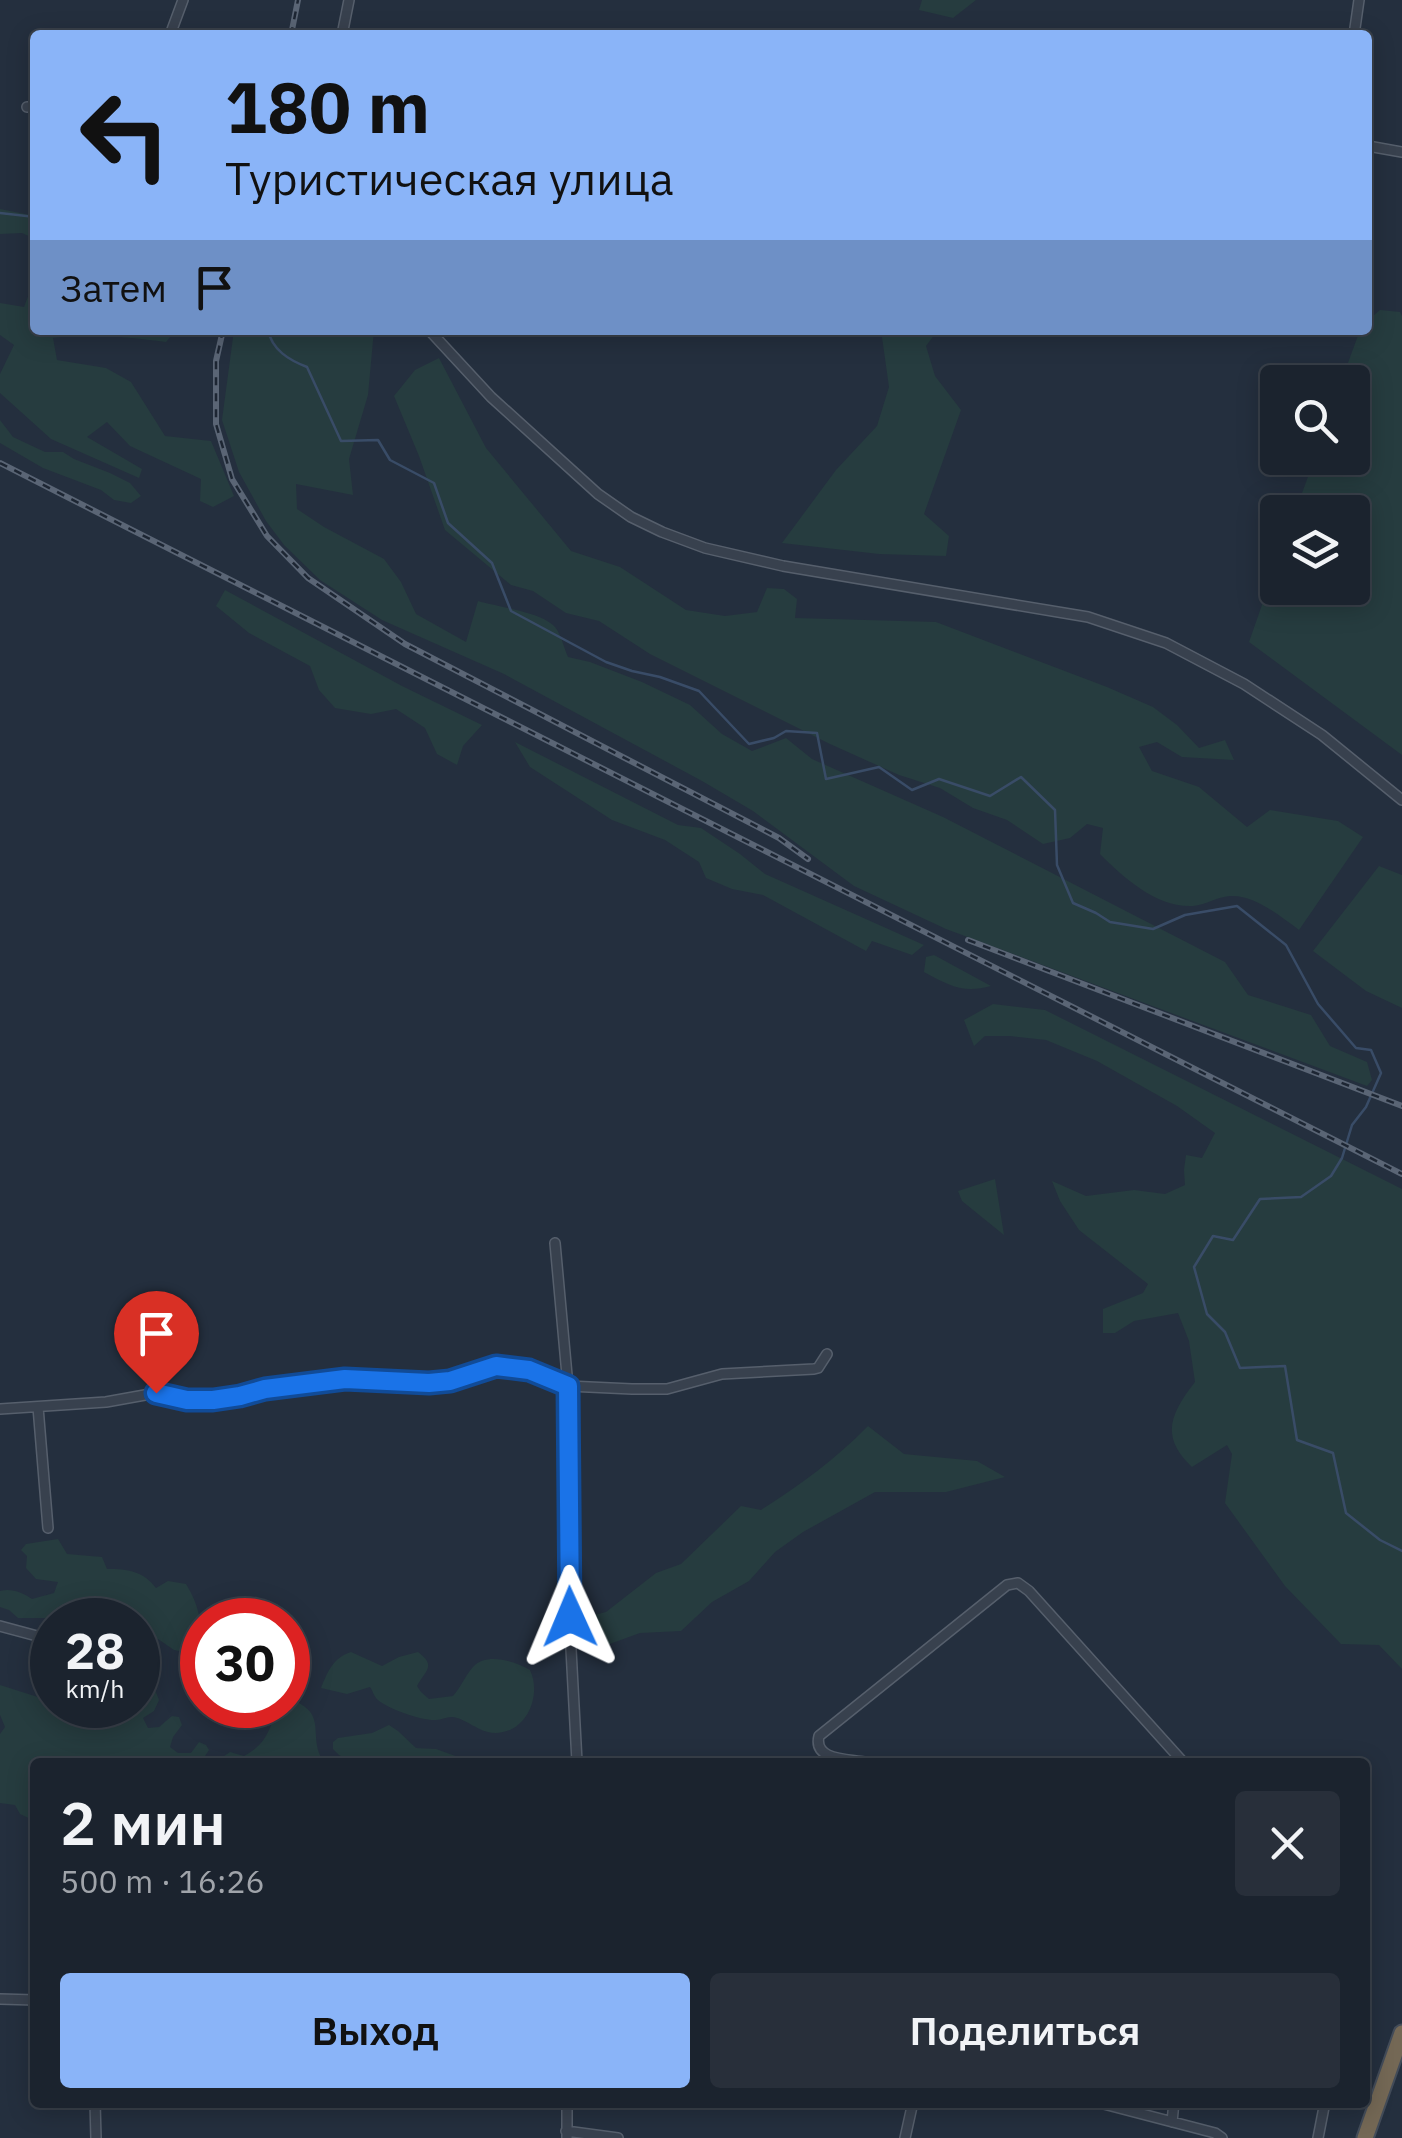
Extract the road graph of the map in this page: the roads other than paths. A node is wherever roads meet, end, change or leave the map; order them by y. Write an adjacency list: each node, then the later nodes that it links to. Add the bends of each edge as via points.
1 (183, 0): 4 (street)
2 (349, 0): 5 (street)
3 (1359, 0): 6 (street)
4 (172, 30)
5 (343, 30)
6 (1355, 30)
7 (1372, 147): 8 (street)
8 (1402, 152)
9 (434, 335): 10 (street, via 598,494 662,532 783,566 1088,616 1166,643 1322,735)
10 (1402, 800)
11 (555, 1242): 13 (street)
12 (826, 1354): 13 (street, via 814,1370 722,1374 667,1389)
13 (568, 1386): 14 (street, via 496,1366 429,1383 345,1379 213,1400 156,1393); 19 (street)
14 (38, 1407): 15 (street); 16 (street)
15 (0, 1409)
16 (48, 1528)
17 (0, 1626): 18 (street)
18 (30, 1634)
19 (577, 1758)
20 (844, 1758): 21 (street, via 825,1754 819,1736 1007,1585 1018,1583)
21 (1179, 1758)
22 (0, 1999): 23 (street)
23 (30, 2000)
24 (1402, 2033): 38 (highway)
25 (94, 2108): 33 (street)
26 (567, 2108): 32 (street)
27 (912, 2108): 35 (street)
28 (1119, 2108): 31 (street)
29 (1173, 2108): 31 (street)
30 (1324, 2108): 37 (street)
31 (1172, 2122): 36 (street)
32 (567, 2135): 34 (street)
33 (96, 2138)
34 (618, 2138)
35 (905, 2138)
36 (1222, 2138)
37 (1318, 2138)
38 (1366, 2138)

